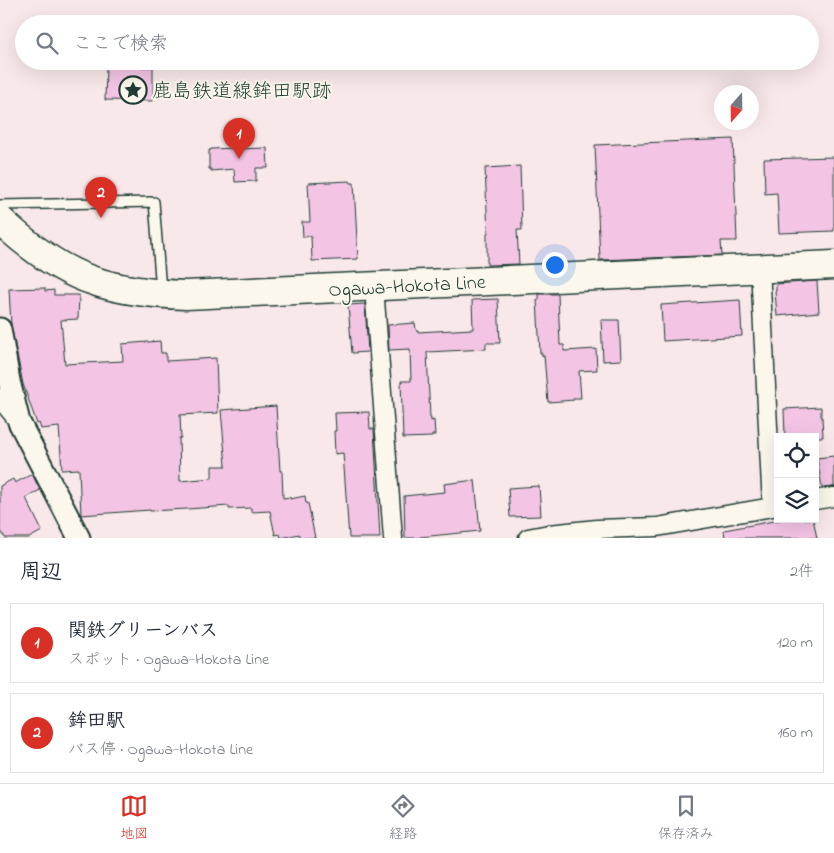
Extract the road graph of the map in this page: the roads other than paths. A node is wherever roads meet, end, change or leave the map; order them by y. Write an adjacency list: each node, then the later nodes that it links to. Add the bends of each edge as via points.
1 (0, 206): 6 (lane, via 154,202)
2 (0, 220): 6 (main road, Ogawa-Hokota Line, via 72,273 94,282)
3 (834, 264): 4 (main road, Ogawa-Hokota Line)
4 (760, 267): 5 (main road, Ogawa-Hokota Line); 10 (street)
5 (374, 287): 6 (main road, Ogawa-Hokota Line); 15 (street)
6 (161, 294)
7 (0, 329): 9 (street)
8 (0, 398): 9 (street)
9 (19, 422): 14 (street)
10 (774, 490)
11 (834, 496): 12 (street)
12 (819, 499)
13 (774, 506): 16 (street, via 656,527 597,529)
14 (79, 538)
15 (393, 538)
16 (528, 538)

